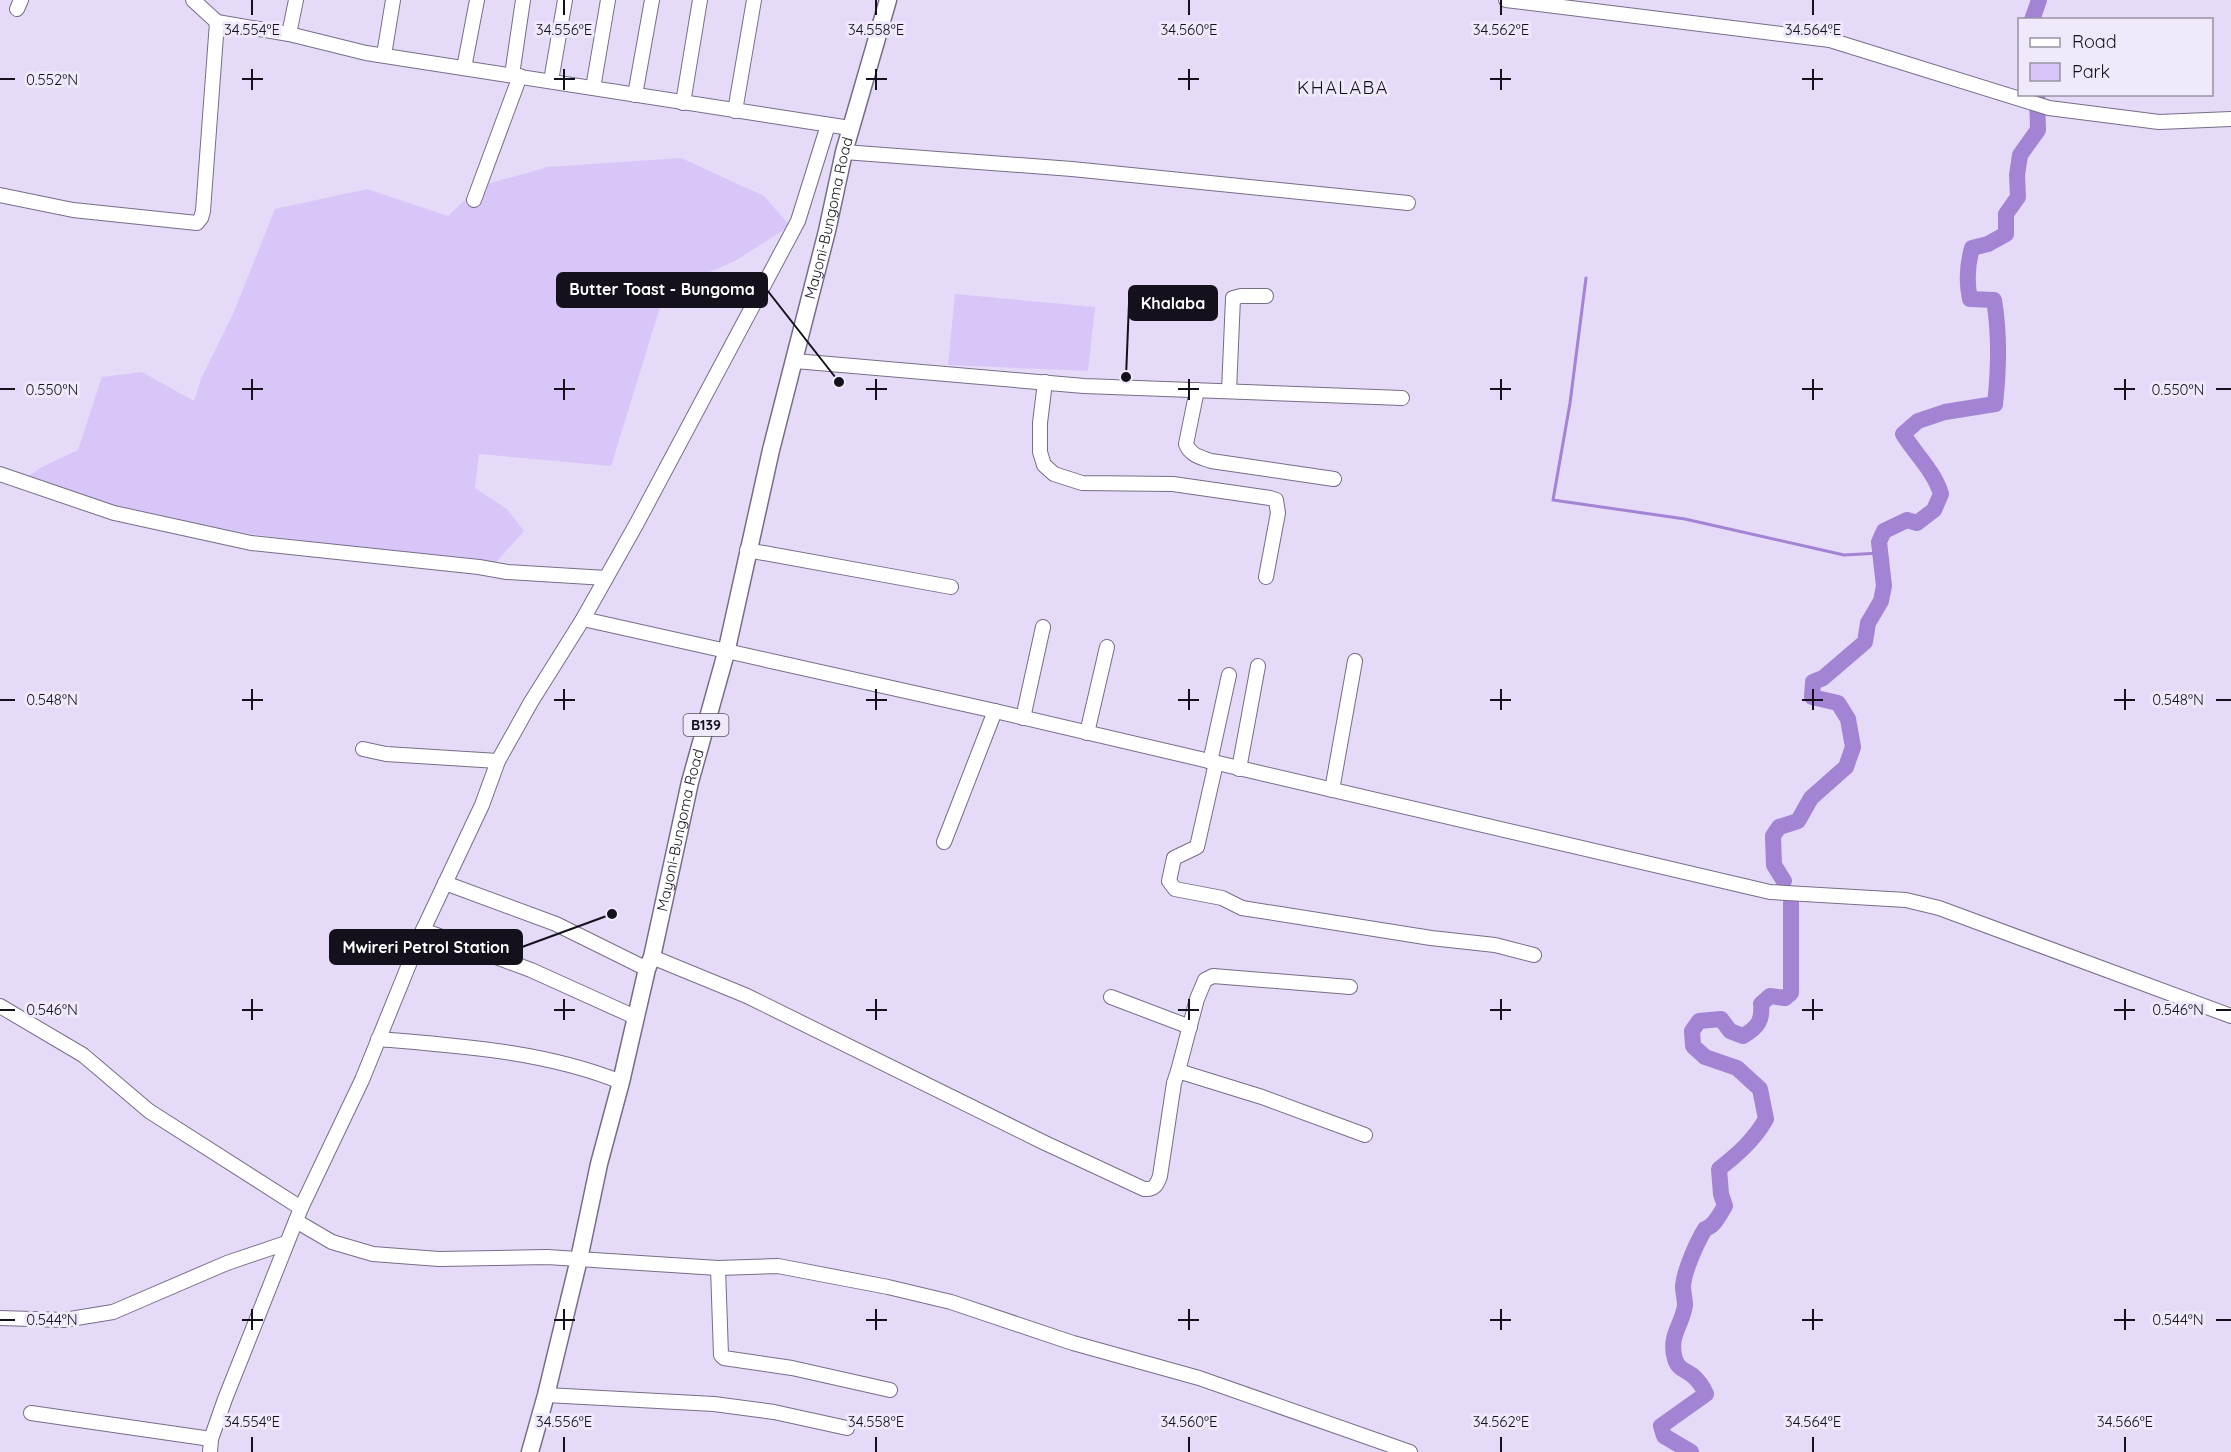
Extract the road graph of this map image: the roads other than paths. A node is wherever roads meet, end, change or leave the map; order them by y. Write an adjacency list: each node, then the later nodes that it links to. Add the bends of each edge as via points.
1 (193, 0): 13 (street)
2 (297, 0): 14 (street)
3 (393, 0): 15 (street)
4 (477, 0): 16 (street)
5 (523, 0): 17 (street)
6 (565, 0): 18 (street)
7 (608, 0): 19 (street)
8 (652, 0): 20 (street)
9 (700, 0): 21 (street)
10 (754, 0): 22 (street)
11 (888, 0): 25 (main road, Mayoni-Bungoma Road / B139)
12 (1506, 0): 23 (street, via 1830,40 2049,108 2159,122)
13 (217, 22): 14 (street); 27 (street, via 203,211 197,223 73,210)
14 (289, 34): 15 (street)
15 (384, 55): 16 (street)
16 (464, 68): 17 (street)
17 (516, 76): 18 (street); 28 (street)
18 (551, 81): 19 (street)
19 (593, 88): 20 (street)
20 (635, 95): 21 (street)
21 (682, 103): 22 (street)
22 (735, 111): 24 (street)
23 (2231, 119)
24 (828, 125): 25 (street); 40 (street, via 798,221)
25 (850, 128): 26 (main road, Mayoni-Bungoma Road / B139)
26 (844, 152): 29 (street, via 1072,169); 31 (main road, Mayoni-Bungoma Road / B139)
27 (0, 195)
28 (474, 200)
29 (1408, 203)
30 (1266, 296): 34 (street, via 1233,298)
31 (795, 361): 32 (street); 38 (main road, Mayoni-Bungoma Road / B139)
32 (1045, 382): 33 (street); 39 (street, via 1040,452 1044,465 1054,474 1082,483 1173,484 1276,501 1278,513)
33 (1197, 390): 34 (street); 37 (street, via 1186,444 1196,456)
34 (1229, 391): 35 (street)
35 (1402, 398)
36 (0, 474): 40 (street, via 114,513 251,543 507,572)
37 (1334, 479)
38 (747, 550): 41 (street); 45 (main road, Mayoni-Bungoma Road / B139)
39 (1266, 577)
40 (606, 578): 42 (street)
41 (951, 586)
42 (584, 619): 45 (street); 53 (street)
43 (1043, 627): 50 (street)
44 (1107, 647): 51 (street)
45 (726, 652): 49 (street); 61 (main road, Mayoni-Bungoma Road / B139, via 690,782)
46 (1355, 661): 56 (street)
47 (1258, 666): 55 (street)
48 (1229, 675): 54 (street)
49 (995, 711): 50 (street); 57 (street)
50 (1023, 718): 51 (street)
51 (1087, 733): 54 (street)
52 (363, 749): 53 (street)
53 (498, 761): 58 (street)
54 (1213, 762): 55 (street); 60 (street, via 1197,847 1172,862 1169,881 1175,889 1222,898 1242,908 1495,945)
55 (1239, 768): 56 (street)
56 (1332, 790): 65 (street, via 1770,892 1906,900 1940,908)
57 (944, 842)
58 (445, 883): 59 (street); 61 (street)
59 (423, 930): 66 (street, via 531,970); 68 (street)
60 (1534, 955)
61 (650, 963): 66 (main road, Mayoni-Bungoma Road / B139); 69 (street, via 757,1001 1144,1189 1155,1187 1160,1176)
62 (1350, 987): 67 (street, via 1213,976 1201,988)
63 (1111, 997): 67 (street)
64 (0, 1006): 72 (street, via 83,1055 149,1111)
65 (2231, 1016)
66 (635, 1017): 70 (main road, Mayoni-Bungoma Road / B139)
67 (1190, 1027): 69 (street)
68 (378, 1039): 70 (street, via 486,1048 589,1069); 72 (street)
69 (1178, 1071): 71 (street, via 1262,1096)
70 (621, 1082): 74 (main road, Mayoni-Bungoma Road / B139)
71 (1365, 1135)
72 (298, 1214): 73 (street); 74 (street, via 332,1242 373,1254 439,1259)
73 (286, 1243): 76 (street, via 227,1263 113,1312 64,1320); 81 (street)
74 (579, 1259): 75 (street); 78 (main road, Mayoni-Bungoma Road / B139)
75 (718, 1268): 77 (street, via 724,1358 792,1368); 83 (street, via 788,1268 951,1302 1074,1343 1199,1378)
76 (0, 1318)
77 (890, 1390)
78 (546, 1395): 80 (street, via 725,1405); 82 (main road, Mayoni-Bungoma Road / B139)
79 (31, 1413): 81 (street)
80 (847, 1428)
81 (210, 1445)
82 (530, 1452)
83 (1410, 1452)

